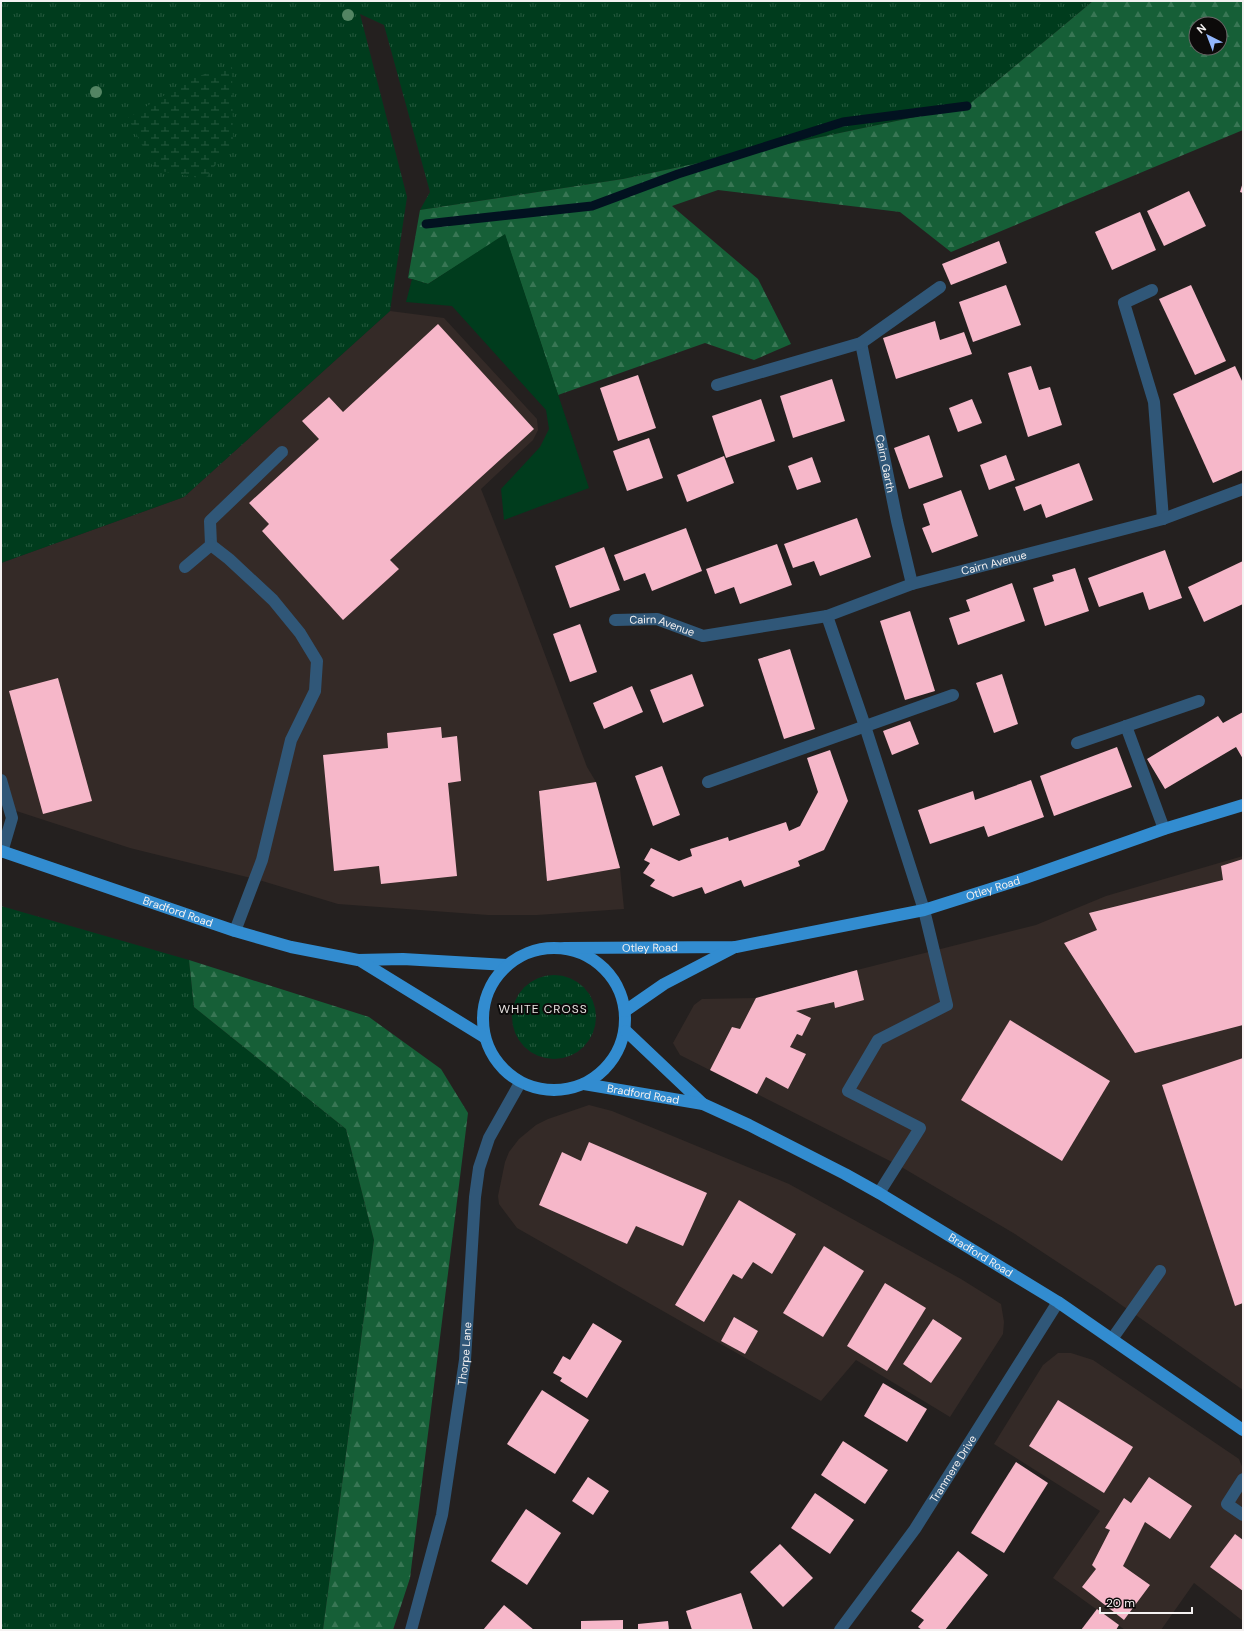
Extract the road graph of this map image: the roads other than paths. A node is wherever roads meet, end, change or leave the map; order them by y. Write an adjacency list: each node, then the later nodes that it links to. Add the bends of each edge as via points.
1 (940, 287): 3 (street)
2 (1152, 290): 7 (street, via 1124,303 1154,402)
3 (861, 343): 4 (street); 10 (street, Cairn Garth)
4 (718, 386)
5 (282, 452): 8 (street, via 210,521)
6 (1243, 489): 7 (street, Cairn Avenue)
7 (1163, 519): 10 (street, Cairn Avenue)
8 (211, 545): 9 (street); 24 (street, via 273,600 300,633 317,661 315,691 290,740 262,860)
9 (185, 567)
10 (912, 584): 11 (street, Cairn Avenue)
11 (827, 616): 12 (street, Cairn Avenue, via 703,636 657,619); 15 (street)
12 (615, 620)
13 (953, 695): 15 (street)
14 (1199, 701): 16 (street)
15 (865, 726): 19 (street); 23 (street)
16 (1126, 726): 17 (street); 21 (street)
17 (1077, 743)
18 (1, 780): 22 (street, via 12,818)
19 (708, 782)
20 (1243, 804): 21 (main road, Otley Road)
21 (1164, 829): 23 (main road, Otley Road)
22 (2, 852): 24 (main road, Bradford Road)
23 (924, 910): 25 (main road, Otley Road); 35 (street, via 947,1005 878,1040 848,1091 920,1128)
24 (235, 931): 27 (main road, Bradford Road, via 292,947)
25 (736, 947): 26 (main road, Otley Road); 29 (main road, Otley Road, via 664,984)
26 (564, 948): 28 (main road, via 543,948 524,954); 29 (main road, via 586,955 605,969 618,988)
27 (358, 960): 28 (main road, Bradford Road, via 403,959); 31 (main road, Bradford Road)
28 (507, 965): 31 (main road, via 494,980 485,998 482,1017)
29 (625, 1011): 30 (main road)
30 (626, 1031): 33 (main road, via 616,1055 602,1072); 34 (main road, Bradford Road)
31 (484, 1037): 32 (main road, via 493,1058 505,1072)
32 (520, 1083): 33 (main road, via 541,1090 563,1090); 42 (street, Thorpe Lane, via 489,1138 479,1168 462,1383 442,1515)
33 (584, 1084): 34 (main road, Bradford Road)
34 (703, 1104): 35 (main road, Bradford Road, via 749,1124)
35 (879, 1193): 37 (main road, Bradford Road)
36 (1160, 1271): 38 (street)
37 (1058, 1302): 38 (main road, Bradford Road); 43 (street, Tranmere Drive, via 915,1529)
38 (1112, 1339): 39 (main road, Bradford Road)
39 (1243, 1430)
40 (1243, 1480): 41 (street, via 1227,1504)
41 (1243, 1515)
42 (411, 1630)
43 (840, 1630)

